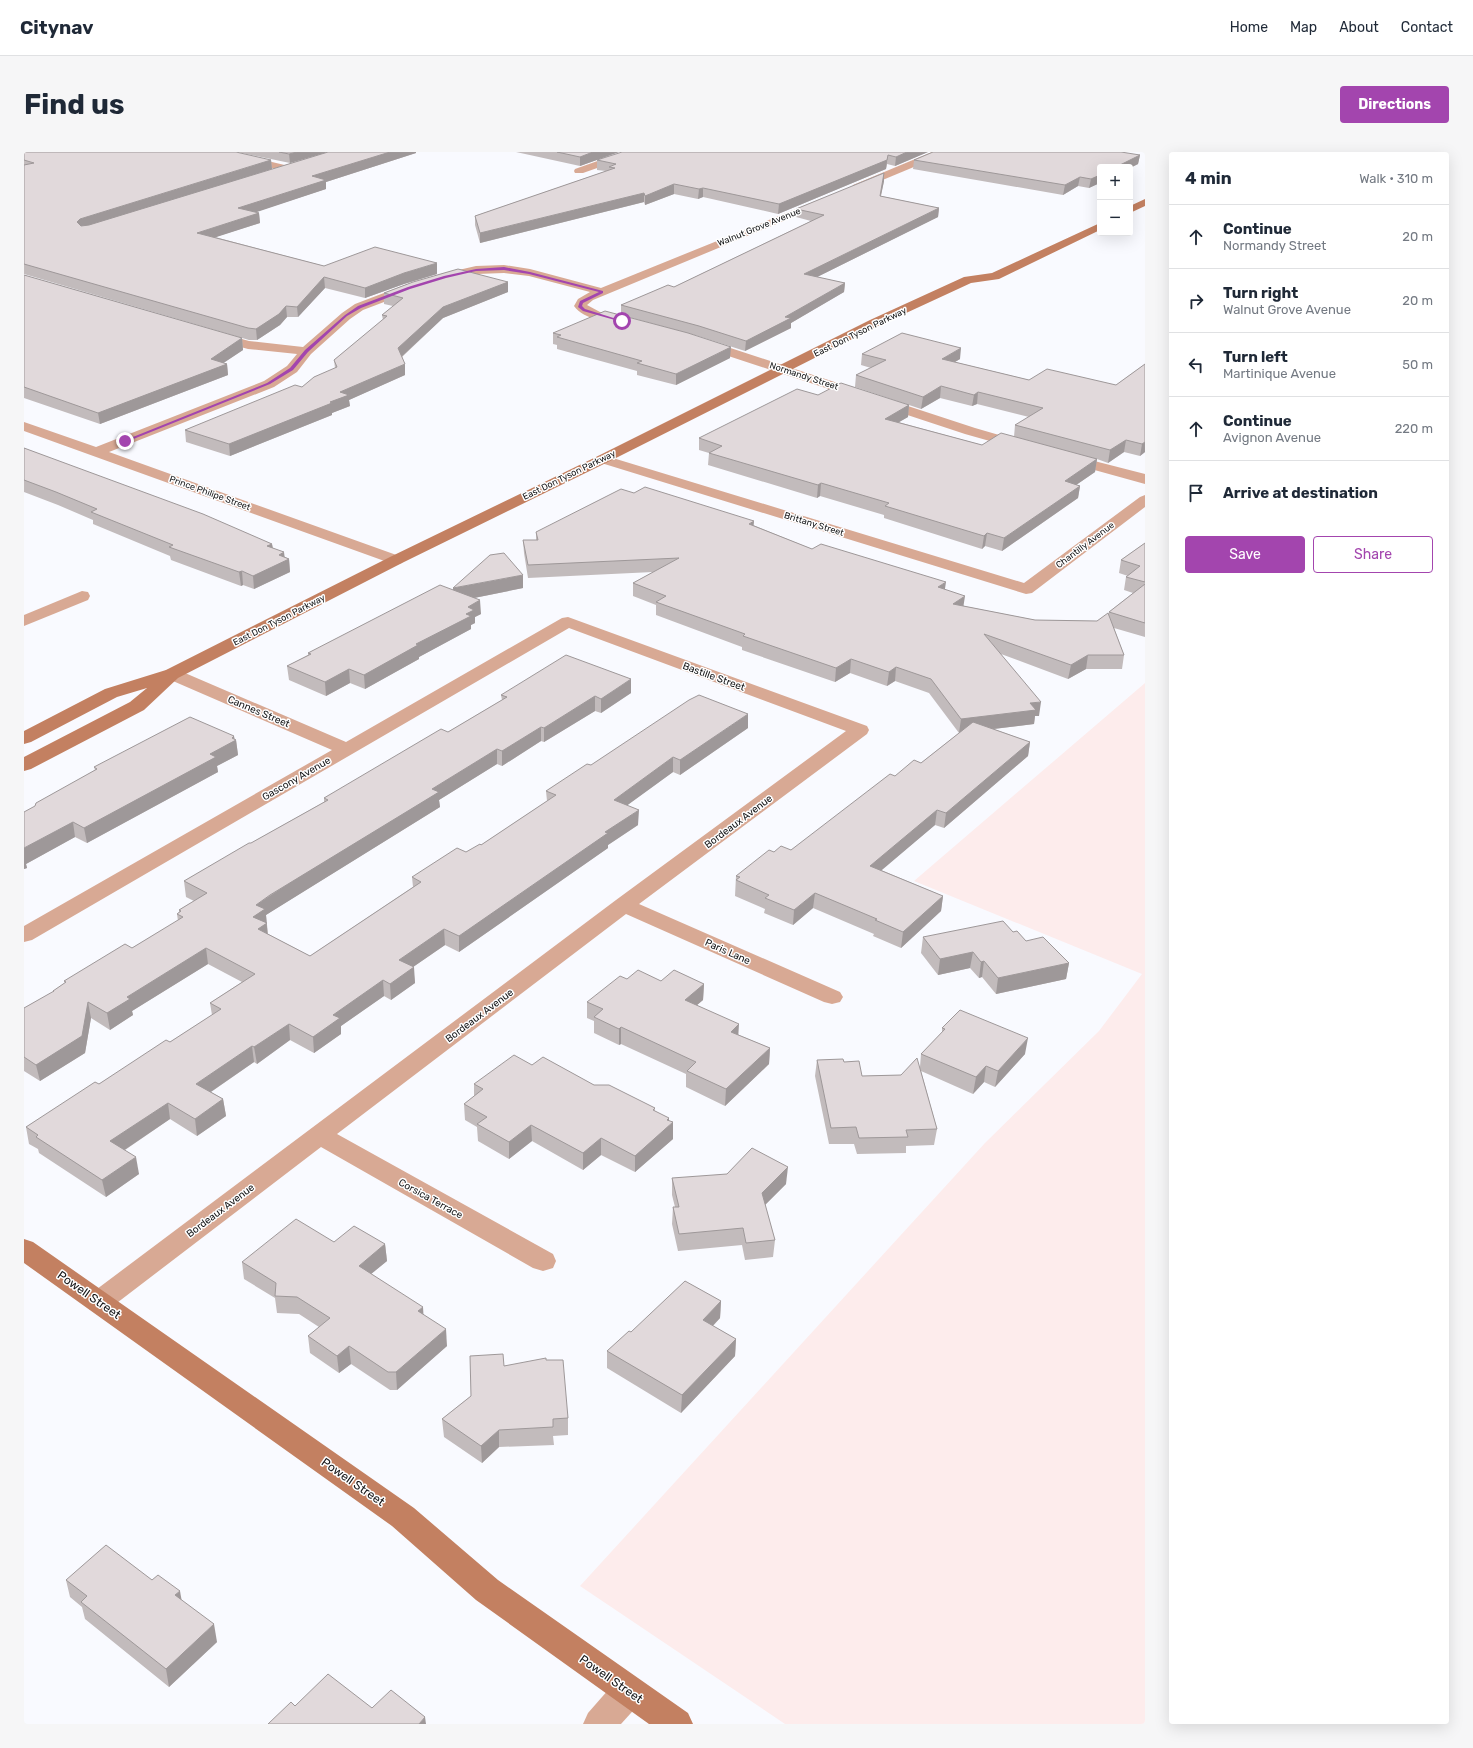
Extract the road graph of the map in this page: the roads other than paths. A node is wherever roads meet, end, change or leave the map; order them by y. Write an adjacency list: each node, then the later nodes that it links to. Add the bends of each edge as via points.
1 (217, 152): 5 (street, via 292,168)
2 (633, 152): 4 (street)
3 (941, 152): 6 (street)
4 (579, 171)
5 (266, 176)
6 (846, 192)
7 (831, 198): 13 (street, Walnut Grove Avenue)
8 (1145, 202): 9 (main road)
9 (1133, 208)
10 (1097, 227): 12 (main road, East Don Tyson Parkway, via 995,276)
11 (980, 267): 12 (main road, East Don Tyson Parkway, via 973,270)
12 (968, 280): 18 (main road, East Don Tyson Parkway, via 874,323)
13 (602, 292): 14 (street, Walnut Grove Avenue, via 589,297 580,306 584,310); 17 (street, via 504,268 476,270 445,277 373,301 346,316)
14 (639, 326)
15 (203, 332): 17 (street, via 248,345)
16 (693, 340): 18 (street, Normandy Street)
17 (306, 351): 21 (street, via 292,369 269,384)
18 (784, 370): 20 (street, Normandy Street); 23 (main road, East Don Tyson Parkway)
19 (24, 426): 21 (street, Prince Philipe Street)
20 (1034, 450)
21 (96, 452): 26 (street, Prince Philipe Street)
22 (1056, 455): 24 (street)
23 (603, 459): 26 (main road, East Don Tyson Parkway); 27 (street, Brittany Street)
24 (1145, 479)
25 (1145, 500): 27 (street, Chantilly Avenue)
26 (396, 560): 31 (main road, East Don Tyson Parkway)
27 (1026, 589)
28 (82, 596): 29 (street)
29 (24, 621)
30 (568, 622): 32 (street, Bastille Street); 34 (street, Gascony Avenue)
31 (172, 674): 33 (main road, East Don Tyson Parkway, via 111,693); 34 (street, Cannes Street); 35 (main road, East Don Tyson Parkway, via 137,706)
32 (860, 730): 36 (street, Bordeaux Avenue)
33 (24, 738)
34 (346, 749): 37 (street, Gascony Avenue)
35 (24, 765)
36 (624, 905): 38 (street, Paris Lane); 39 (street, Bordeaux Avenue)
37 (24, 935)
38 (832, 997)
39 (319, 1135): 41 (street, Corsica Terrace); 42 (street, Bordeaux Avenue)
40 (24, 1249): 42 (main road, Powell Street)
41 (543, 1261)
42 (99, 1302): 43 (main road, Powell Street, via 403,1517 487,1590)
43 (628, 1692): 44 (street); 45 (main road, Powell Street)
44 (600, 1724)
45 (676, 1724)

